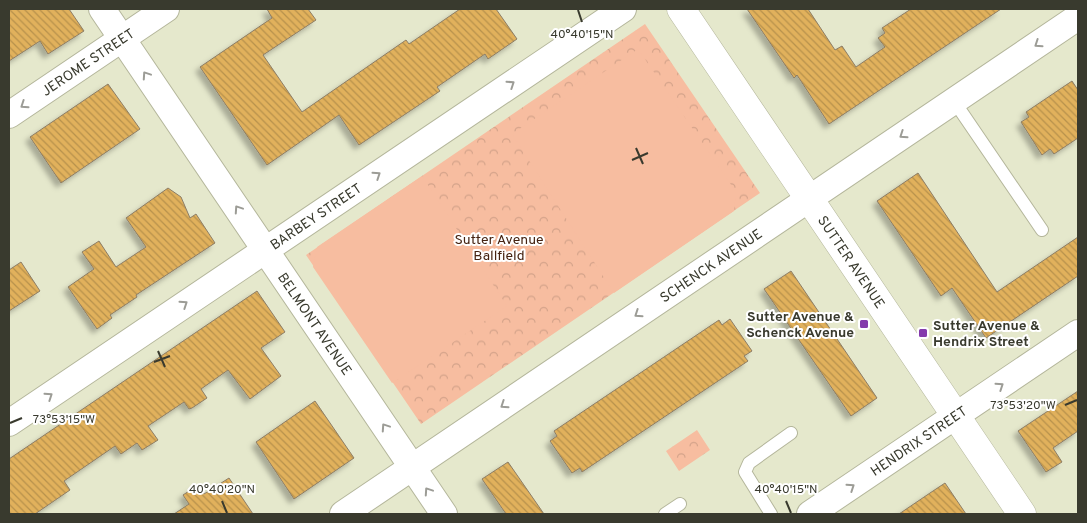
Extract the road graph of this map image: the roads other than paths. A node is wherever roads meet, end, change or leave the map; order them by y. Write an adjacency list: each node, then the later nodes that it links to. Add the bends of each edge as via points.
1 (102, 9): 6 (street, BELMONT AVENUE)
2 (166, 9): 6 (street, JEROME STREET)
3 (623, 9): 11 (street, BARBEY STREET, one-way to 3)
4 (681, 9): 9 (street, SUTTER AVENUE)
5 (1078, 17): 7 (street, SCHENCK AVENUE, one-way to 7)
6 (122, 39): 8 (street, JEROME STREET, one-way to 8); 11 (street, BELMONT AVENUE, one-way to 6)
7 (954, 101): 9 (street, SCHENCK AVENUE, one-way to 9); 10 (lane)
8 (9, 115)
9 (808, 199): 13 (street, SUTTER AVENUE); 16 (street, SCHENCK AVENUE, one-way to 16)
10 (1042, 230)
11 (265, 250): 14 (street, BARBEY STREET, one-way to 11); 16 (street, BELMONT AVENUE, one-way to 11)
12 (1078, 333): 13 (street, HENDRIX STREET, one-way to 12)
13 (955, 416): 22 (street, HENDRIX STREET, one-way to 13); 23 (street, SUTTER AVENUE)
14 (9, 423)
15 (792, 433): 21 (lane, via 749,463 745,472)
16 (412, 468): 18 (street, SCHENCK AVENUE); 19 (street, BELMONT AVENUE, one-way to 16)
17 (680, 504): 20 (lane)
18 (343, 514)
19 (444, 514)
20 (665, 514)
21 (771, 514)
22 (810, 514)
23 (1022, 514)

